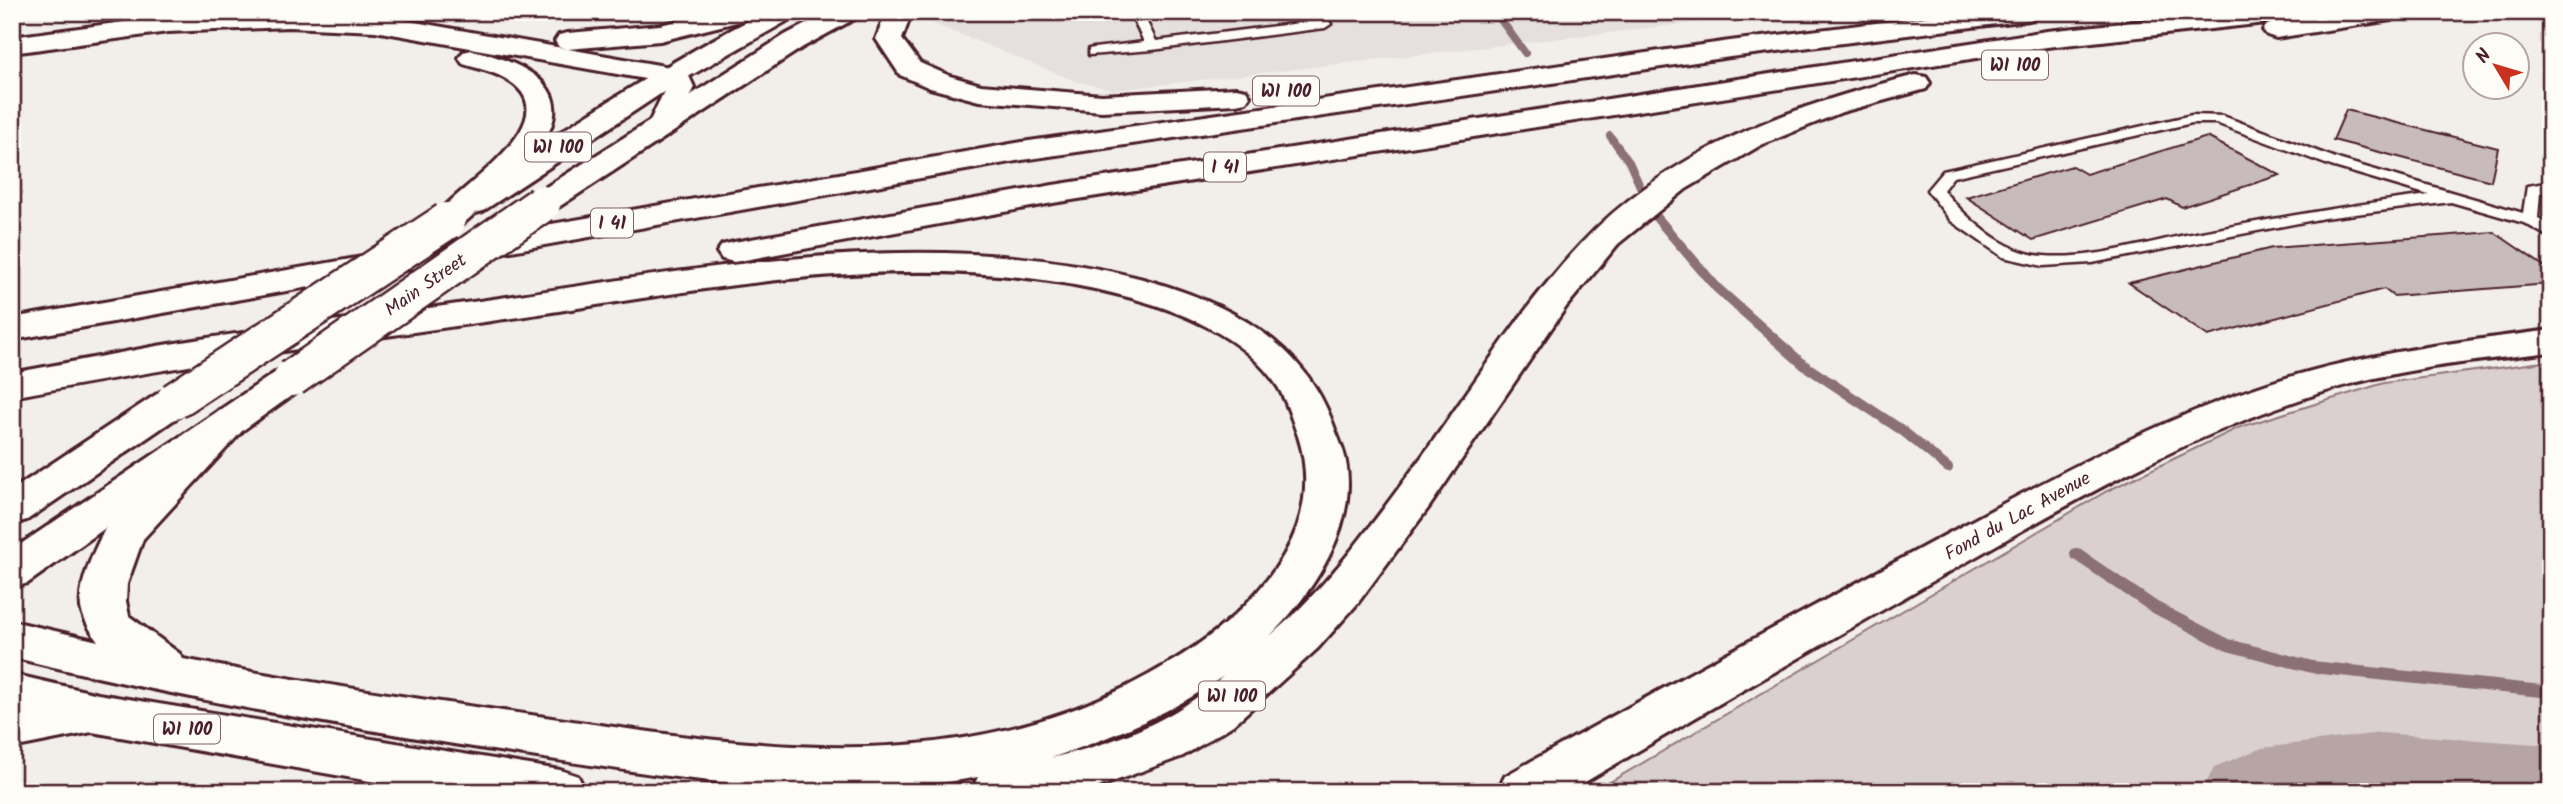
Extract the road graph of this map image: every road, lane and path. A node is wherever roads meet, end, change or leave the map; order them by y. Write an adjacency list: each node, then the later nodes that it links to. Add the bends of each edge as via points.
1 (748, 12): 13 (main road, via 642,36)
2 (785, 12): 18 (main road, Main Street / WI 100)
3 (849, 12): 19 (main road, Main Street / WI 100)
4 (899, 12): 15 (main road, WI 100, via 889,39 910,69 979,93 1102,103 1195,100 1590,59)
5 (1136, 12): 12 (lane)
6 (2029, 12): 15 (main road, I 41)
7 (2302, 12): 29 (main road, I 41, via 2047,40 1053,194)
8 (2391, 12): 40 (main road, WI 100, via 2050,59 1880,91 1759,134 1689,172 1605,238 1569,280 1371,554 1314,624 1216,711 1185,730 1080,774)
9 (1317, 13): 10 (lane); 12 (lane, via 1325,24)
10 (1269, 19)
11 (1241, 23): 12 (lane)
12 (1149, 40): 16 (lane)
13 (492, 43): 14 (main road, via 375,23 289,19 168,24); 18 (main road)
14 (12, 45)
15 (1730, 50): 25 (main road, I 41, via 1021,151)
16 (1094, 52)
17 (12, 56): 23 (main road, via 181,34 258,31 345,35 432,49 510,69 531,84 542,109 541,121 514,162)
18 (670, 75): 19 (main road, via 680,87); 23 (main road, Main Street / WI 100)
19 (663, 123): 31 (main road, Main Street / WI 100, bridge)
20 (2551, 187): 22 (lane, via 2533,189)
21 (2453, 197): 21 (lane, via 2336,163 2218,119 2192,119 1948,174 1935,191 1957,218 2009,253 2043,261 2092,258 2325,213); 22 (lane)
22 (2530, 220): 24 (lane)
23 (447, 221): 32 (main road, Main Street / WI 100, bridge)
24 (2551, 233)
25 (281, 281): 26 (main road); 27 (main road, I 41)
26 (12, 309)
27 (12, 329)
28 (2551, 341): 41 (main road, Fond du Lac Avenue, via 2349,373 2239,406 2141,447)
29 (154, 358): 30 (main road, I 41); 35 (main road, via 739,274 885,264 1029,269 1166,297 1240,331 1289,374 1308,405 1325,463 1327,496 1301,568 1269,609 1228,647 1176,682 1100,720 1065,734 953,761 822,771 761,766 626,750)
30 (12, 385)
31 (233, 419): 33 (main road, Main Street / WI 100); 35 (main road, via 124,533 105,584 105,613 113,628)
32 (12, 510)
33 (12, 572)
34 (12, 639): 35 (main road)
35 (176, 677)
36 (12, 694): 37 (main road, WI 100)
37 (98, 714): 38 (main road); 39 (main road, WI 100)
38 (12, 728)
39 (560, 792)
40 (996, 792)
41 (1523, 792)

